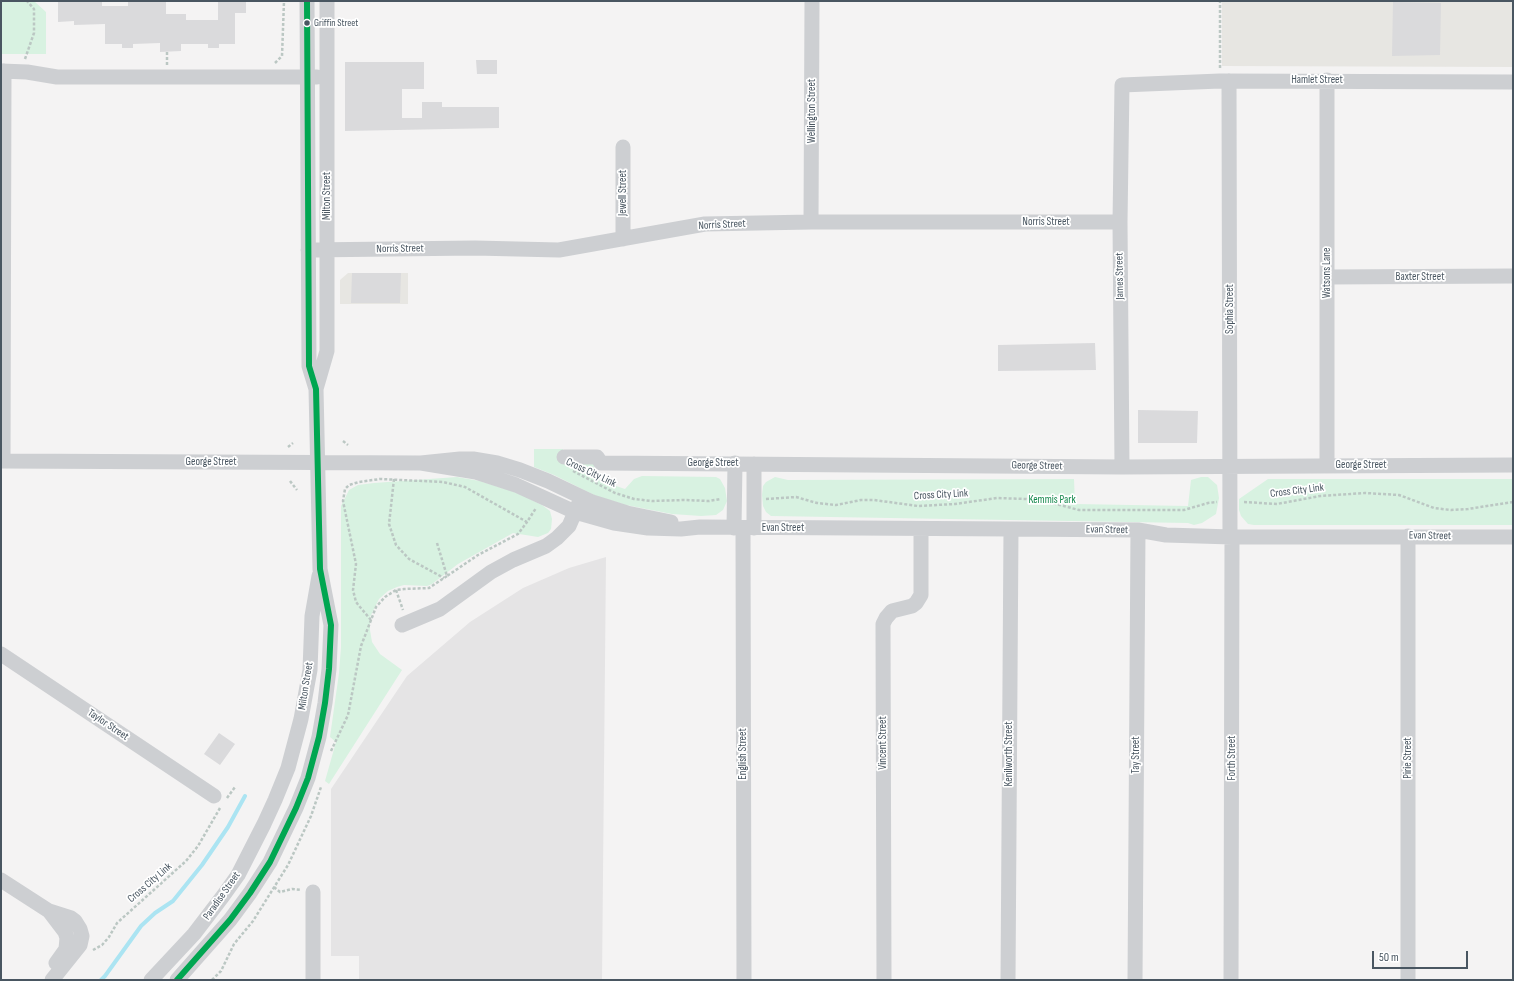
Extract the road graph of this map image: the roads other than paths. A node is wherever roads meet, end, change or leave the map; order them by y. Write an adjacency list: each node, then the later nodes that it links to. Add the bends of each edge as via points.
1 (308, 1): 5 (street, Milton Street)
2 (327, 1): 6 (street, Milton Street)
3 (812, 1): 12 (street, Wellington Street)
4 (3, 71): 5 (street, via 57,77); 17 (street)
5 (308, 77): 6 (street); 16 (street, Milton Street)
6 (326, 77): 15 (street, Milton Street)
7 (1327, 80): 8 (street, Hamlet Street); 9 (street, Hamlet Street); 19 (street, Watsons Lane)
8 (1225, 81): 10 (street, Hamlet Street); 29 (street, Sophia Street)
9 (1513, 82)
10 (1122, 85): 13 (street, James Street)
11 (623, 147): 14 (street, Jewell Street)
12 (811, 222): 13 (street, Norris Street); 14 (street, Norris Street, via 705,224)
13 (1120, 222): 30 (street, James Street)
14 (623, 239): 15 (street, Norris Street, via 559,250)
15 (327, 249): 16 (street, Norris Street); 20 (street, Milton Street, via 327,351)
16 (308, 250): 20 (street, Milton Street, via 308,366)
17 (3, 272): 21 (street)
18 (1513, 276): 19 (street, Baxter Street)
19 (1327, 277): 27 (street, Watsons Lane)
20 (316, 389): 22 (street, Milton Street)
21 (2, 461): 22 (street, George Street)
22 (317, 462): 23 (street, George Street); 41 (street, Milton Street)
23 (421, 462): 31 (street, George Street, via 460,458 497,463 548,481); 32 (street, George Street, via 476,472 516,485)
24 (567, 463): 25 (street, George Street, via 597,457 601,463)
25 (735, 464): 26 (street, George Street); 34 (street, via 735,499)
26 (754, 464): 30 (street, George Street); 34 (street, via 754,498)
27 (1327, 465): 28 (street, George Street); 29 (street, George Street)
28 (1513, 465)
29 (1231, 466): 30 (street, George Street); 39 (street, Sophia Street)
30 (1122, 467)
31 (582, 497): 32 (street); 33 (street, Evan Street, via 628,513)
32 (575, 512): 33 (street, Evan Street, via 614,523 648,528); 42 (street, via 565,531 552,542 508,562 446,605)
33 (700, 527): 34 (street, Evan Street)
34 (744, 528): 35 (street, Evan Street); 55 (street, English Street)
35 (922, 529): 36 (street, Evan Street); 56 (street, Vincent Street, via 921,595 912,606 888,614 883,626)
36 (1011, 529): 37 (street, Evan Street); 57 (street, Kenilworth Street)
37 (1138, 530): 39 (street, Evan Street, via 1166,535); 58 (street, Tay Street)
38 (1408, 536): 39 (street, Evan Street); 40 (street, Evan Street); 60 (street, Pirie Street)
39 (1231, 537): 59 (street, Forth Street)
40 (1513, 537)
41 (320, 570): 45 (street, Milton Street, via 312,616 310,670 301,719 288,768); 46 (street, Milton Street, via 330,625 329,669 319,737 308,778)
42 (405, 624)
43 (1, 654): 44 (street, Taylor Street)
44 (214, 796)
45 (275, 800): 52 (street, Paradise Street, via 238,874 223,896 194,934)
46 (296, 808): 53 (street, Paradise Street, via 273,856 250,893 220,932)
47 (1, 880): 49 (street)
48 (313, 892): 54 (street)
49 (49, 911): 50 (street, via 66,934 67,941 62,955); 51 (street, via 73,919 82,936 78,948)
50 (42, 980)
51 (52, 980)
52 (151, 980)
53 (177, 980)
54 (313, 980)
55 (744, 980)
56 (884, 980)
57 (1008, 980)
58 (1135, 980)
59 (1232, 980)
60 (1408, 980)

